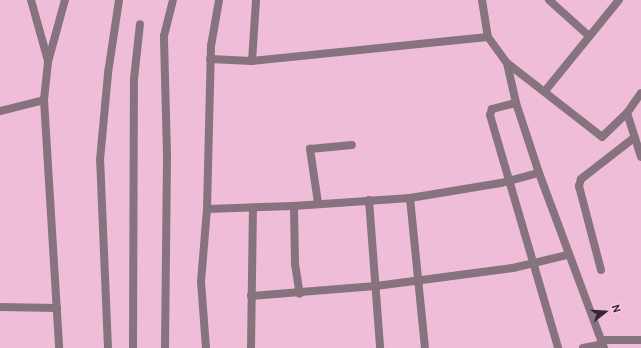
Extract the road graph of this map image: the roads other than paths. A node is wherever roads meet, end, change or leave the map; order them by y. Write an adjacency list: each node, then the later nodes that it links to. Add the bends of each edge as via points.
1 (31, 0): 14 (street)
2 (65, 0): 14 (street)
3 (119, 0): 46 (street, via 108,74 100,160)
4 (172, 0): 48 (street, via 164,36 167,154)
5 (219, 0): 13 (street)
6 (256, 0): 15 (street)
7 (482, 0): 11 (street)
8 (549, 0): 12 (street)
9 (619, 0): 12 (street)
10 (140, 24): 47 (street, via 134,79)
11 (488, 36): 15 (street); 16 (street)
12 (590, 36): 17 (street)
13 (210, 59): 15 (street); 33 (street)
14 (48, 62): 19 (street)
15 (252, 62)
16 (507, 63): 17 (street); 20 (street)
17 (545, 91): 22 (street, via 602,137)
18 (641, 93): 22 (street)
19 (44, 100): 21 (street); 42 (street)
20 (516, 103): 26 (street); 27 (street, via 491,111)
21 (0, 111)
22 (627, 113): 23 (street)
23 (635, 137): 25 (street); 36 (street, via 581,179 579,186)
24 (352, 145): 30 (street, via 310,149)
25 (641, 157)
26 (539, 173): 27 (street); 34 (street)
27 (508, 181): 28 (street); 35 (street)
28 (410, 198): 29 (street); 37 (street)
29 (369, 200): 30 (street); 38 (street)
30 (318, 203): 31 (street)
31 (294, 206): 32 (street); 39 (street)
32 (253, 208): 33 (street); 40 (street)
33 (207, 209): 49 (street, via 202,282)
34 (567, 255): 35 (street); 44 (street)
35 (532, 263): 37 (street); 53 (street)
36 (602, 270)
37 (419, 280): 38 (street); 52 (street)
38 (376, 286): 39 (street); 51 (street)
39 (300, 294): 40 (street)
40 (251, 296): 50 (street)
41 (0, 307): 42 (street)
42 (57, 308): 45 (street)
43 (641, 340): 44 (street)
44 (603, 344): 54 (street)
45 (59, 348)
46 (108, 348)
47 (132, 348)
48 (165, 348)
49 (206, 348)
50 (250, 348)
51 (380, 348)
52 (425, 348)
53 (558, 348)
54 (583, 348)

